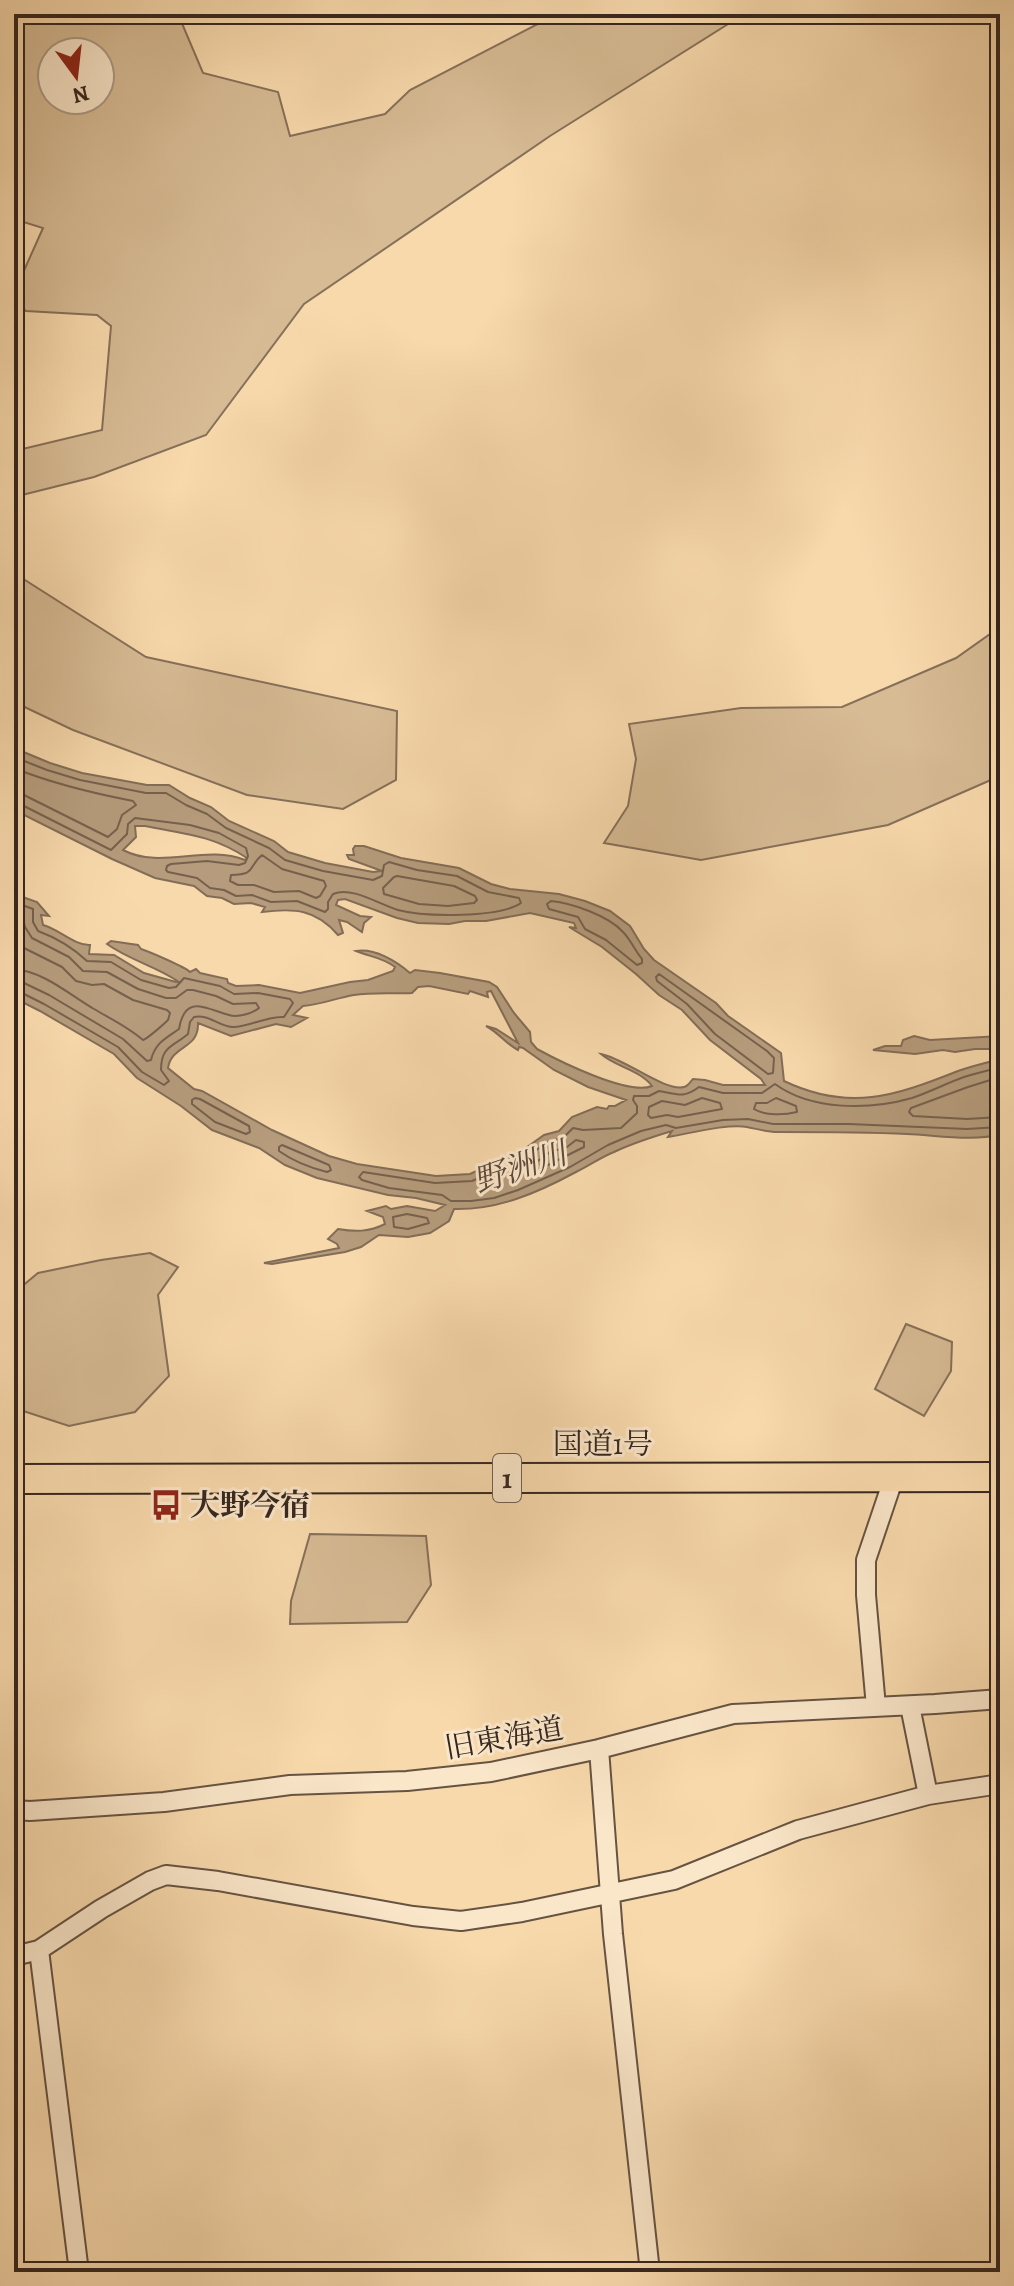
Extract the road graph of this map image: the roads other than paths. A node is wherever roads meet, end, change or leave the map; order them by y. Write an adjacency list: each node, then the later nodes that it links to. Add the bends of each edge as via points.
1 (894, 1477): 2 (highway, 国道1号 / 1); 3 (highway, 国道1号 / 1); 6 (street, via 866,1560)
2 (1000, 1477)
3 (14, 1479)
4 (1000, 1699): 5 (street, 旧東海道)
5 (910, 1706): 6 (street, 旧東海道); 9 (street)
6 (876, 1707): 7 (street, 旧東海道, via 733,1714)
7 (599, 1749): 10 (street, 旧東海道, via 491,1772 407,1781 290,1785 164,1802); 11 (street)
8 (1000, 1784): 9 (street)
9 (928, 1795): 11 (street, via 798,1830 674,1880)
10 (14, 1810)
11 (610, 1894): 12 (street, via 461,1921 166,1875); 15 (street)
12 (39, 1950): 13 (street); 14 (street)
13 (14, 1956)
14 (79, 2272)
15 (650, 2272)

